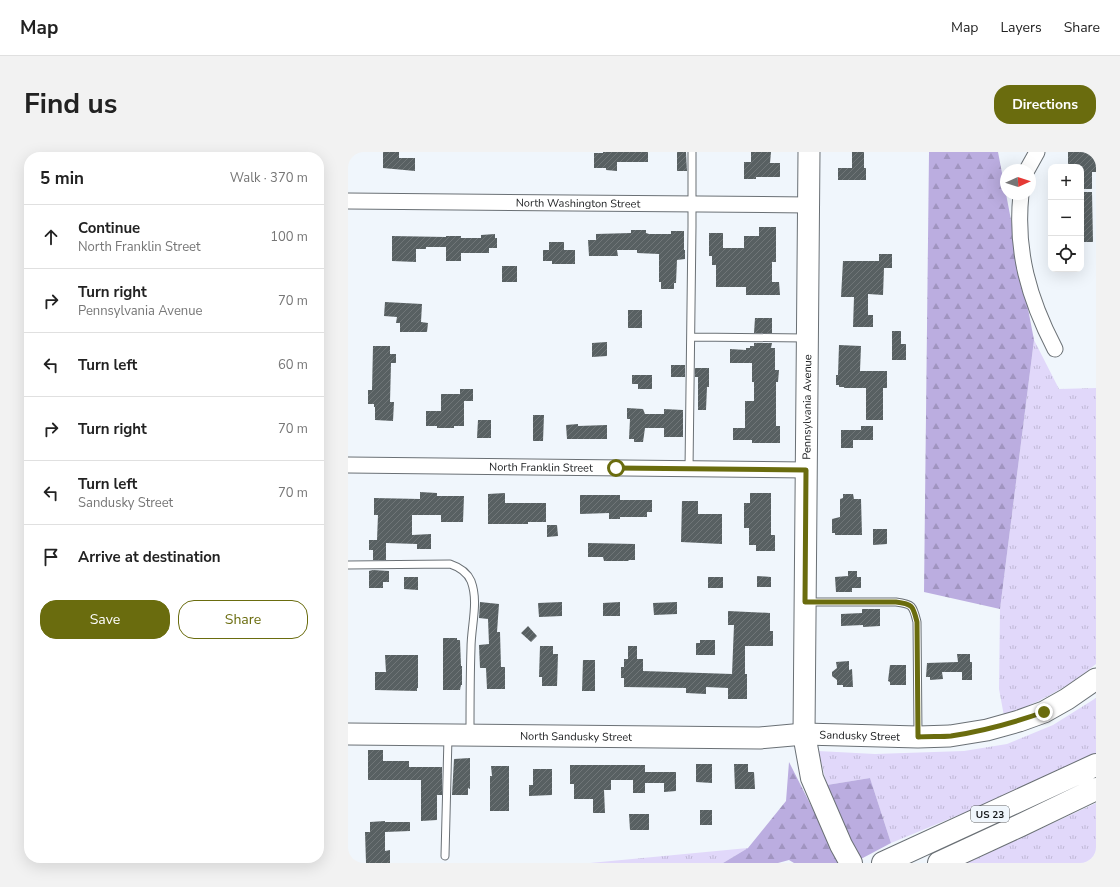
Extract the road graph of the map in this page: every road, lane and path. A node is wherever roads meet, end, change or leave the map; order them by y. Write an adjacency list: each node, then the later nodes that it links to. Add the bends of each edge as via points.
1 (692, 152): 7 (lane)
2 (809, 152): 8 (street, Pennsylvania Avenue)
3 (1037, 152): 4 (street)
4 (1030, 164)
5 (348, 200): 7 (street, North Washington Street)
6 (1020, 200): 11 (street, via 1020,242 1023,266 1030,292)
7 (691, 204): 8 (street, North Washington Street); 9 (lane)
8 (808, 206): 10 (street, Pennsylvania Avenue)
9 (691, 336): 10 (lane); 13 (lane)
10 (807, 338): 14 (street, Pennsylvania Avenue)
11 (1055, 349)
12 (348, 466): 13 (street, North Franklin Street)
13 (689, 469): 14 (street, North Franklin Street)
14 (806, 470): 16 (street, Pennsylvania Avenue)
15 (348, 564): 21 (lane, via 450,564 460,568 468,576 475,598 471,647)
16 (805, 602): 19 (street, Pennsylvania Avenue); 22 (lane, via 896,602 907,603 914,609 917,622)
17 (1096, 679): 22 (street, Sandusky Street, via 1044,712 1019,721 950,736)
18 (348, 734): 20 (street, North Sandusky Street)
19 (804, 734): 21 (street, North Sandusky Street, via 760,738); 22 (street, Sandusky Street); 25 (highway, via 812,778)
20 (448, 735): 21 (street, North Sandusky Street); 26 (lane)
21 (470, 735)
22 (918, 737)
23 (1096, 765): 27 (highway, US 23)
24 (1096, 789): 28 (highway, US 23)
25 (846, 854)
26 (445, 856)
27 (883, 863)
28 (939, 863)

